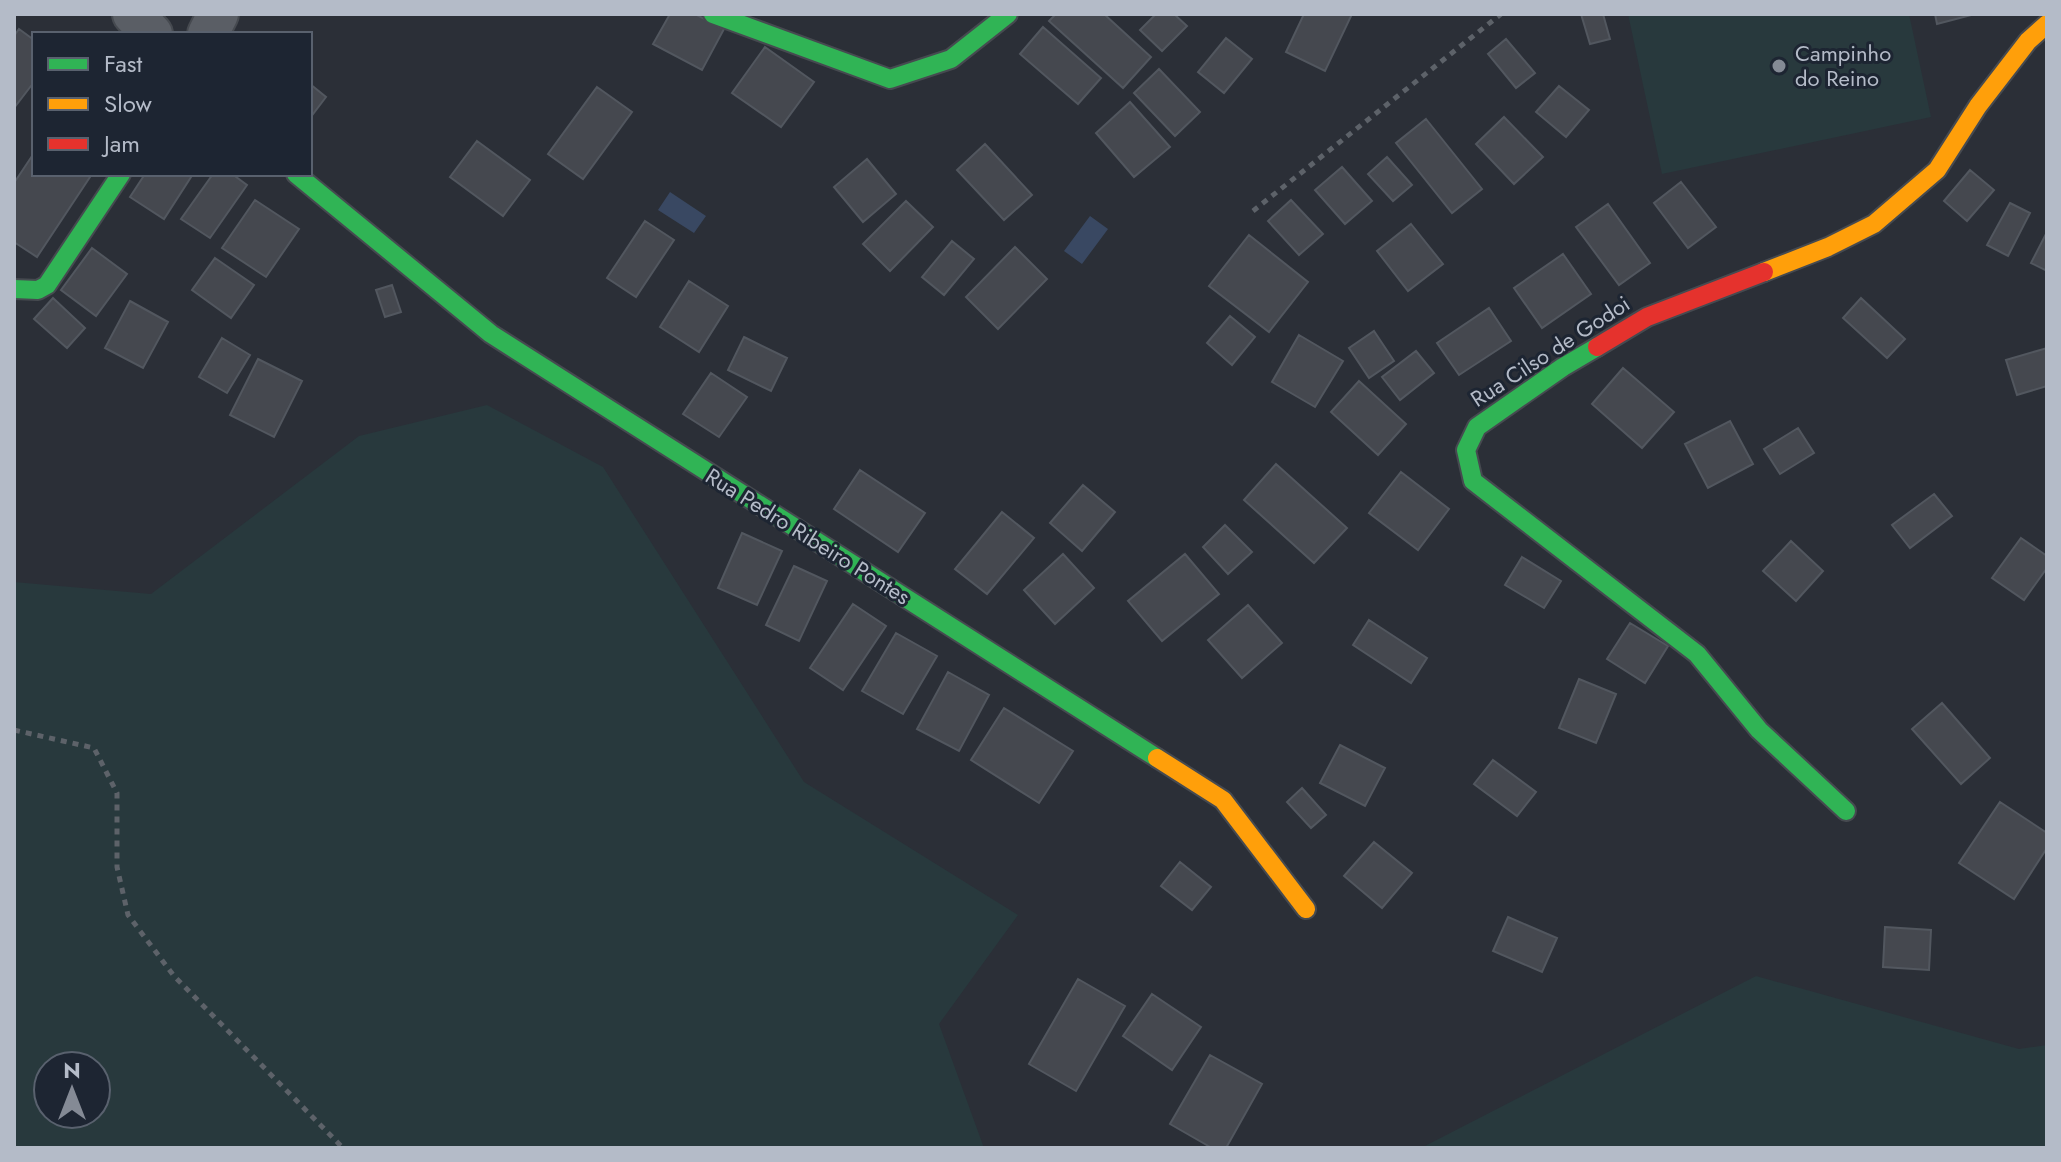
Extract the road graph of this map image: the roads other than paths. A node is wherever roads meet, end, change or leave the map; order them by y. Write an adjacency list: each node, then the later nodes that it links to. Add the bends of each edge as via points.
1 (133, 14): 6 (street)
2 (218, 14): 7 (street)
3 (713, 14): 4 (street, via 890,79 951,59)
4 (1008, 14)
5 (2047, 24): 11 (street, Rua Cilso de Godoi, via 1978,106 1937,170 1874,224 1647,317 1477,427 1466,450 1473,481 1697,654 1759,730)
6 (150, 32)
7 (209, 32)
8 (120, 176): 10 (street, via 47,285)
9 (298, 176): 12 (street, Rua Pedro Ribeiro Pontes, via 491,334 1223,800)
10 (14, 289)
11 (1846, 811)
12 (1306, 909)

